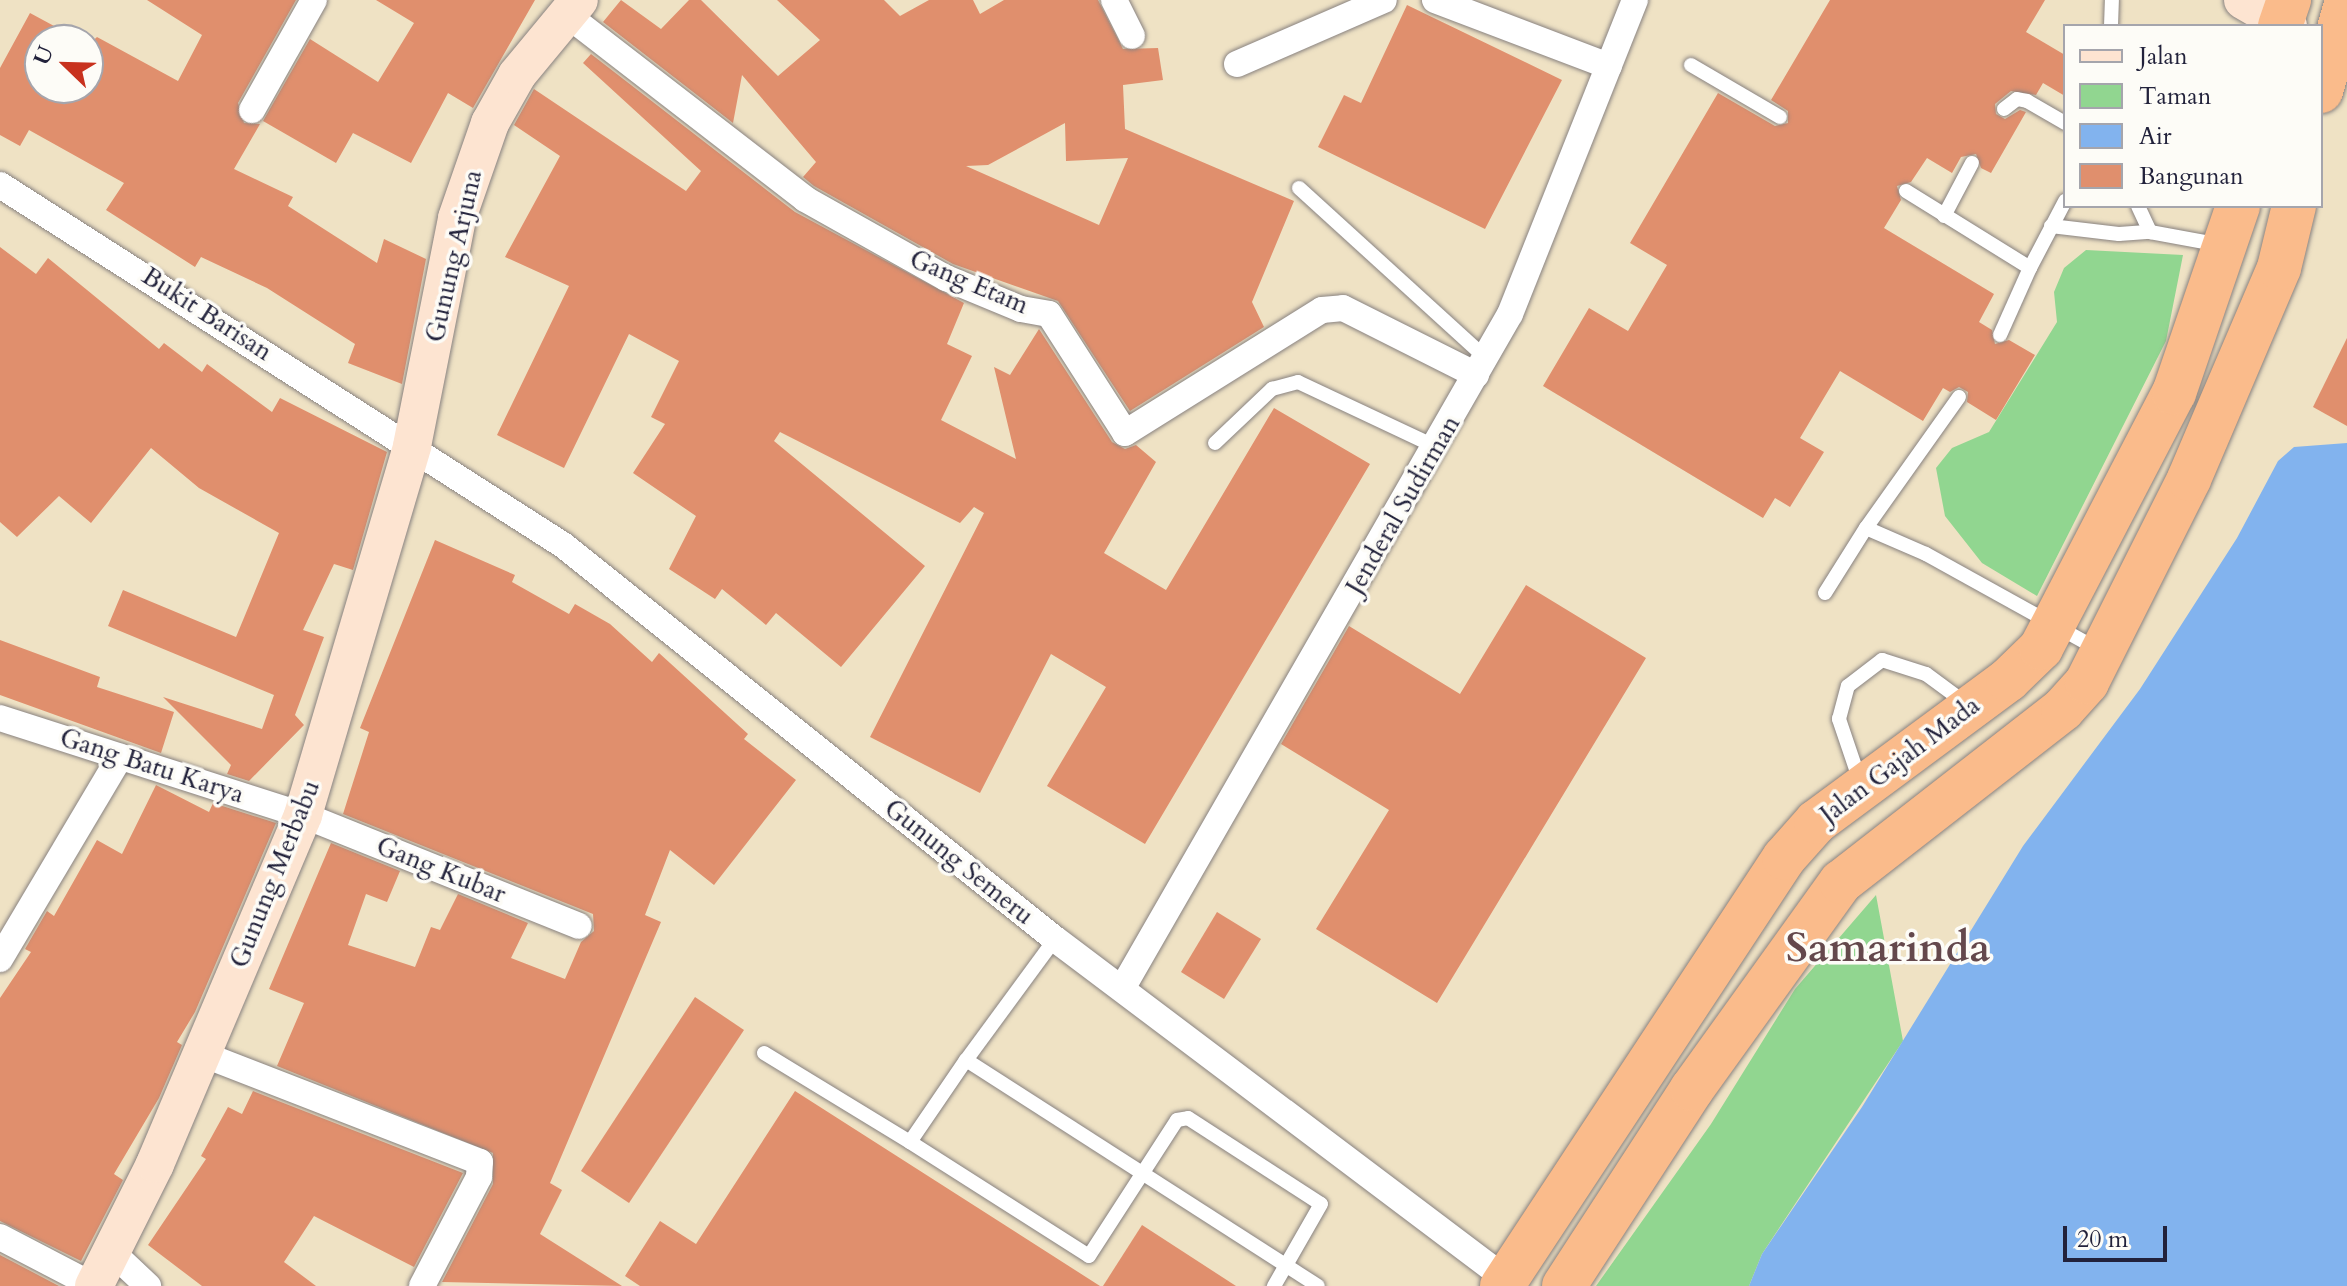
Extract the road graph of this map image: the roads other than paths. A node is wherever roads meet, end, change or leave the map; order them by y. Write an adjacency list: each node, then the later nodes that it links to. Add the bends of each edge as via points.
1 (314, 0): 19 (street)
2 (1114, 0): 12 (street)
3 (1384, 0): 14 (street)
4 (1435, 0): 16 (street)
5 (1635, 0): 16 (street, Jenderal Sudirman)
6 (2112, 0): 11 (lane)
7 (2243, 0): 10 (street)
8 (2347, 1): 13 (highway)
9 (572, 5): 35 (street, Gang Etam, via 805,199 946,278 1021,309 1049,314 1125,433 1322,310 1343,308); 38 (street, Gunung Arjuna, via 510,87 470,177)
10 (2285, 19)
11 (2111, 24)
12 (1132, 36)
13 (2326, 44): 17 (highway)
14 (1237, 64)
15 (1691, 65): 20 (lane)
16 (1609, 66): 35 (street, Jenderal Sudirman, via 1510,314)
17 (2323, 72)
18 (2004, 109): 21 (lane, via 2017,99 2027,101)
19 (252, 110)
20 (1780, 117)
21 (2063, 122)
22 (1972, 163): 29 (lane)
23 (0, 185): 38 (street, Bukit Barisan)
24 (1299, 188): 35 (lane)
25 (1906, 191): 29 (lane)
26 (2063, 205): 30 (lane)
27 (2139, 208): 32 (lane)
28 (2294, 208): 43 (highway, via 2279,268 2195,465)
29 (1944, 216): 33 (lane)
30 (2051, 226): 32 (lane, via 2078,232); 33 (lane)
31 (2231, 226): 32 (lane); 42 (highway, Jalan Gajah Mada, via 2174,393)
32 (2150, 232)
33 (2030, 268): 34 (lane)
34 (2000, 335)
35 (1481, 367): 39 (street, Jenderal Sudirman)
36 (1959, 397): 40 (lane)
37 (1215, 443): 39 (lane, via 1272,389 1298,382)
38 (412, 446): 48 (street, Gunung Merbabu); 50 (street, Gunung Semeru, via 563,545)
39 (1436, 447): 52 (street, Jenderal Sudirman)
40 (1866, 528): 41 (lane); 42 (lane)
41 (1825, 593)
42 (2058, 624): 43 (lane); 44 (highway, Jalan Gajah Mada, via 2041,648)
43 (2103, 652): 67 (highway, via 2087,682 2063,709 1841,882 1692,1089)
44 (1971, 707): 47 (highway, Jalan Gajah Mada); 47 (lane, via 1926,674 1882,660 1848,686 1839,719)
45 (0, 718): 46 (street, Gang Batu Karya)
46 (120, 757): 48 (street, Gang Batu Karya); 51 (street)
47 (1862, 788): 61 (highway, Jalan Gajah Mada, via 1816,822 1784,858)
48 (303, 815): 49 (street, Gang Kubar); 54 (street, Gunung Merbabu)
49 (579, 926)
50 (1055, 939): 52 (street, Gunung Semeru); 55 (lane)
51 (0, 959)
52 (1123, 987): 61 (street, Gunung Semeru)
53 (764, 1053): 56 (lane)
54 (202, 1054): 59 (street, Gunung Merbabu); 64 (street, via 480,1162 479,1177)
55 (966, 1060): 56 (lane); 57 (lane)
56 (910, 1142): 57 (lane, via 1089,1256)
57 (1143, 1173): 60 (lane); 60 (lane, via 1177,1120 1188,1118 1317,1199 1320,1212)
58 (0, 1237): 62 (street)
59 (114, 1254): 62 (street, Gunung Merbabu); 63 (street)
60 (1288, 1265): 65 (lane); 66 (lane)
61 (1504, 1283)
62 (94, 1286)
63 (148, 1286)
64 (422, 1286)
65 (1274, 1286)
66 (1318, 1286)
67 (1564, 1286)

